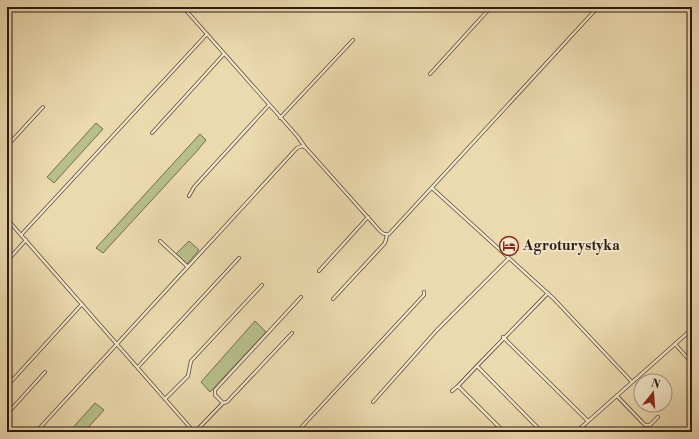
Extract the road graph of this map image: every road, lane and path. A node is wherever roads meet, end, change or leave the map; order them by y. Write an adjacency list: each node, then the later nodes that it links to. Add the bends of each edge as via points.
1 (183, 7): 4 (street)
2 (491, 7): 7 (street)
3 (598, 7): 14 (street)
4 (207, 34): 6 (street); 18 (street)
5 (353, 40): 10 (street)
6 (224, 54): 8 (street); 11 (street)
7 (430, 74)
8 (269, 105): 10 (street); 15 (street, via 194,187)
9 (43, 107): 12 (street)
10 (280, 118): 13 (street)
11 (152, 133)
12 (7, 146)
13 (305, 147): 16 (street); 25 (street, via 295,149)
14 (432, 188): 19 (street); 23 (street)
15 (189, 196)
16 (368, 217): 19 (street); 26 (street)
17 (7, 219): 18 (street)
18 (21, 235): 20 (street)
19 (387, 235): 31 (street, via 385,243)
20 (26, 240): 24 (street); 32 (street)
21 (160, 241): 25 (street)
22 (239, 258): 40 (street)
23 (509, 258): 29 (street); 48 (street, via 437,330)
24 (7, 260)
25 (188, 266): 36 (street)
26 (319, 271)
27 (262, 284): 47 (street, via 191,361 188,376)
28 (424, 292): 55 (street, via 424,295)
29 (548, 293): 35 (street); 42 (street)
30 (301, 297): 49 (street, via 215,390 215,394)
31 (333, 299)
32 (82, 304): 36 (street); 43 (street)
33 (692, 329): 37 (street)
34 (292, 333): 49 (street, via 227,402)
35 (503, 338): 39 (street); 52 (street)
36 (117, 343): 40 (street); 53 (street)
37 (675, 344): 38 (street); 42 (street)
38 (692, 363)
39 (476, 366): 44 (street); 57 (street)
40 (138, 367): 47 (street)
41 (45, 372): 50 (street)
42 (632, 382): 46 (street)
43 (7, 386)
44 (458, 386): 45 (street); 56 (street)
45 (452, 391)
46 (617, 396): 51 (street, via 645,425 650,425); 52 (street)
47 (165, 399): 54 (street)
48 (373, 402)
49 (223, 403): 54 (street)
50 (7, 414)
51 (658, 417)
52 (588, 421): 58 (street)
53 (36, 432)
54 (195, 432)
55 (298, 432)
56 (504, 432)
57 (542, 432)
58 (576, 432)

